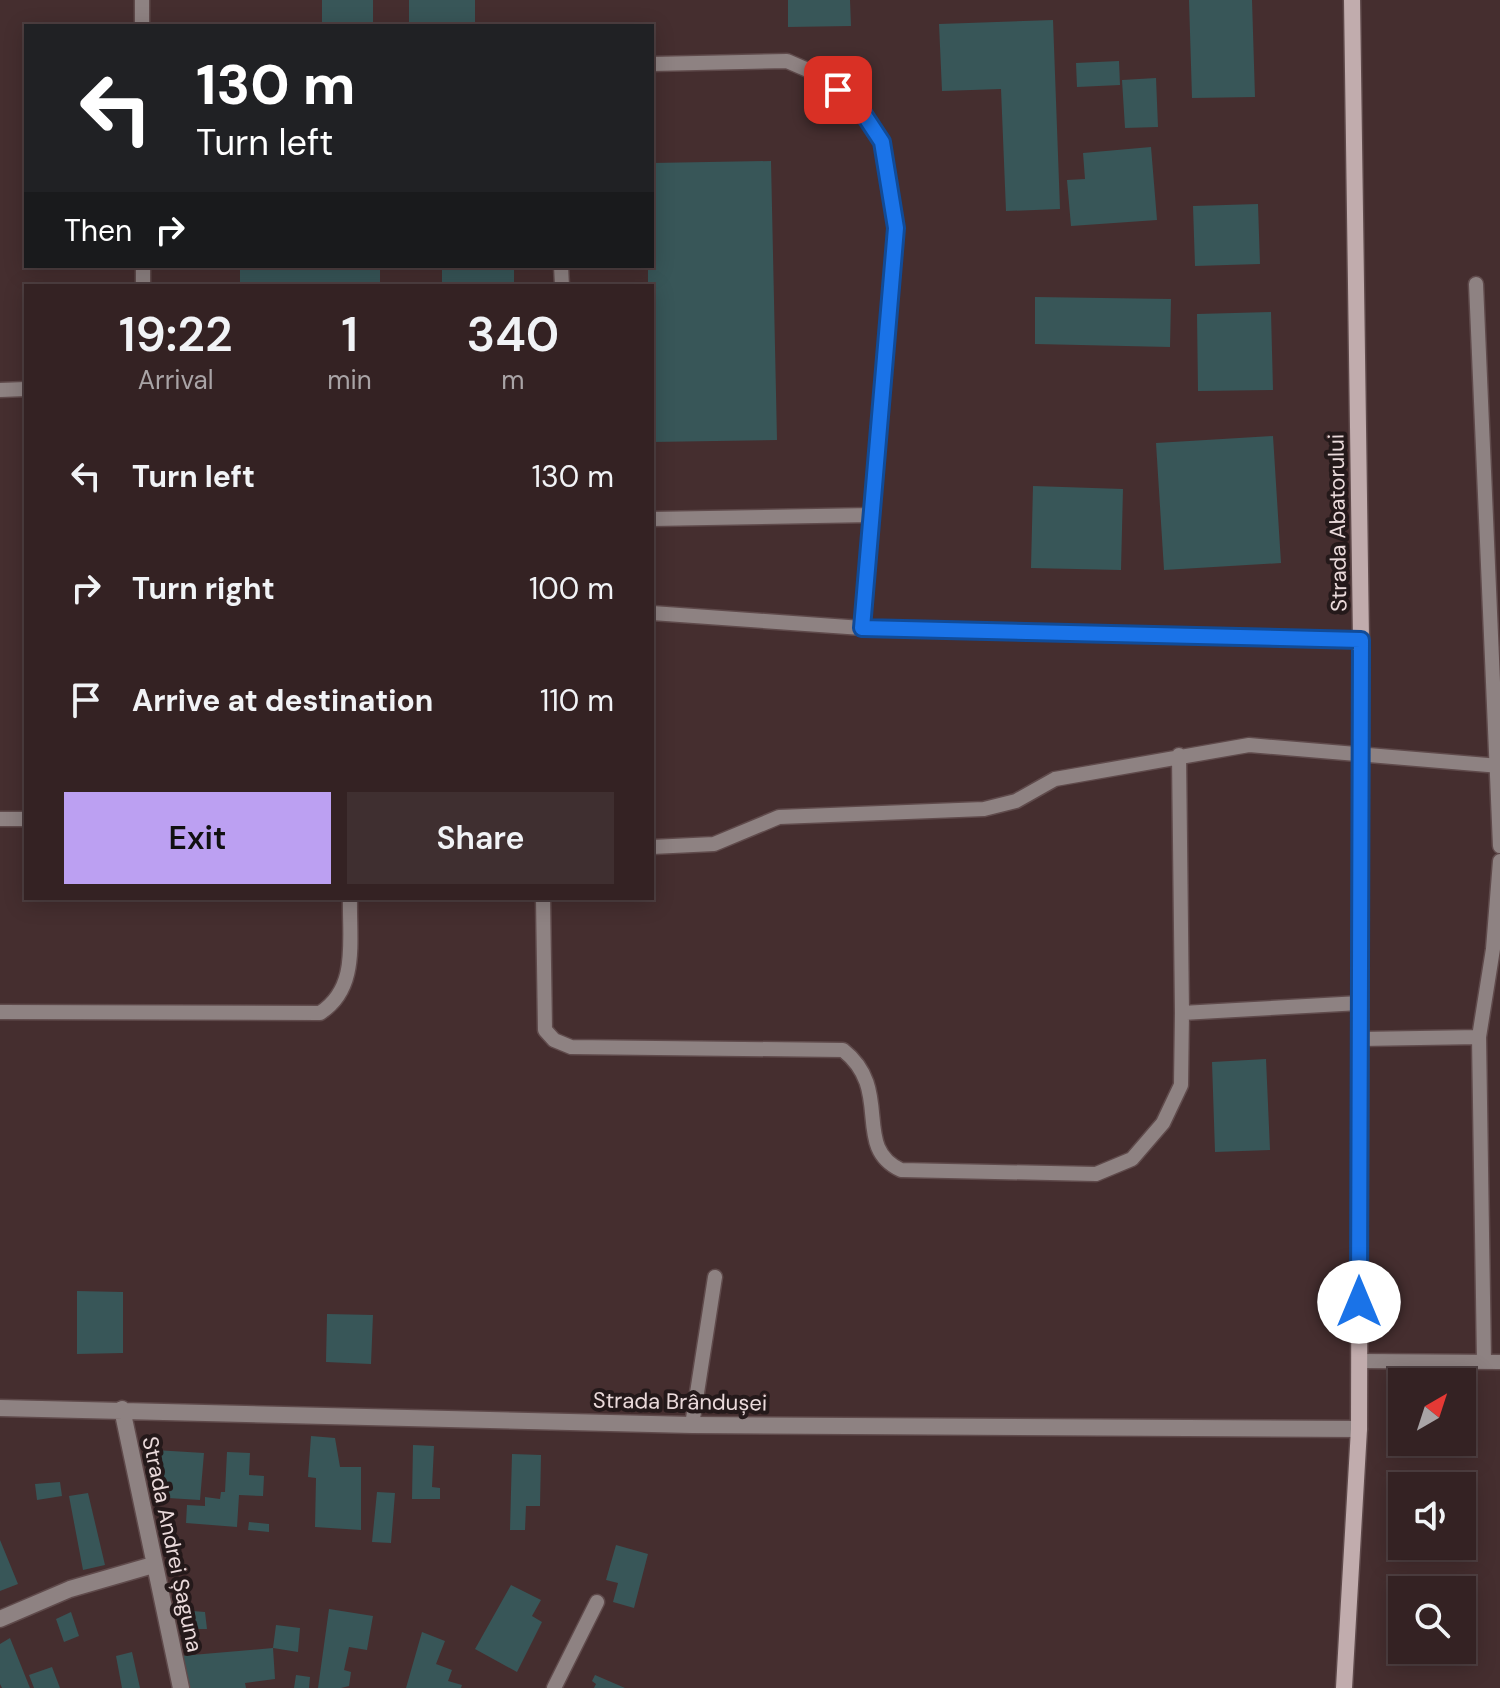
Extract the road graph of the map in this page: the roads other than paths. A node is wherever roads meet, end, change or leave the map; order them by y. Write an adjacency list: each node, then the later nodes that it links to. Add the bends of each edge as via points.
1 (142, 0): 3 (lane)
2 (1352, 0): 12 (street, Strada Abatorului)
3 (142, 24)
4 (654, 64): 8 (lane, via 787,61 817,74 859,107 882,142 896,228)
5 (1476, 284): 15 (lane)
6 (24, 389): 7 (lane)
7 (0, 390)
8 (871, 515): 9 (lane); 11 (lane)
9 (654, 519)
10 (654, 613): 11 (lane)
11 (862, 628): 12 (lane)
12 (1361, 640): 13 (street, Strada Abatorului)
13 (1359, 753): 14 (lane, via 1249,745); 15 (lane); 23 (street, Strada Abatorului)
14 (1179, 755): 19 (lane, via 1055,779 1016,801 984,809 779,817 714,844); 25 (lane)
15 (1500, 766): 18 (lane)
16 (0, 819): 17 (lane)
17 (24, 819)
18 (1500, 846)
19 (654, 847)
20 (1500, 861): 26 (lane)
21 (350, 900): 24 (lane, via 347,983 338,1002 320,1013)
22 (543, 900): 25 (lane, via 545,1030 554,1040 571,1047 843,1050 868,1079 878,1153 901,1170 1096,1174 1132,1159 1163,1123 1181,1085)
23 (1360, 1003): 25 (lane); 27 (street, Strada Abatorului)
24 (0, 1012)
25 (1182, 1013)
26 (1479, 1037): 27 (lane); 30 (lane)
27 (1360, 1039): 29 (street, Strada Abatorului)
28 (715, 1277): 34 (lane)
29 (1359, 1361): 30 (lane); 35 (street, Strada Abatorului)
30 (1484, 1362): 31 (lane)
31 (1500, 1362)
32 (0, 1408): 33 (street, Strada Brândușei)
33 (122, 1409): 34 (street, Strada Brândușei); 36 (street, Strada Andrei Șaguna)
34 (692, 1425): 35 (street, Strada Brândușei)
35 (1359, 1429): 41 (street, Strada Abatorului)
36 (153, 1565): 38 (street, via 70,1589); 39 (street, Strada Andrei Șaguna)
37 (597, 1602): 40 (lane)
38 (0, 1619)
39 (181, 1688)
40 (554, 1688)
41 (1344, 1688)

